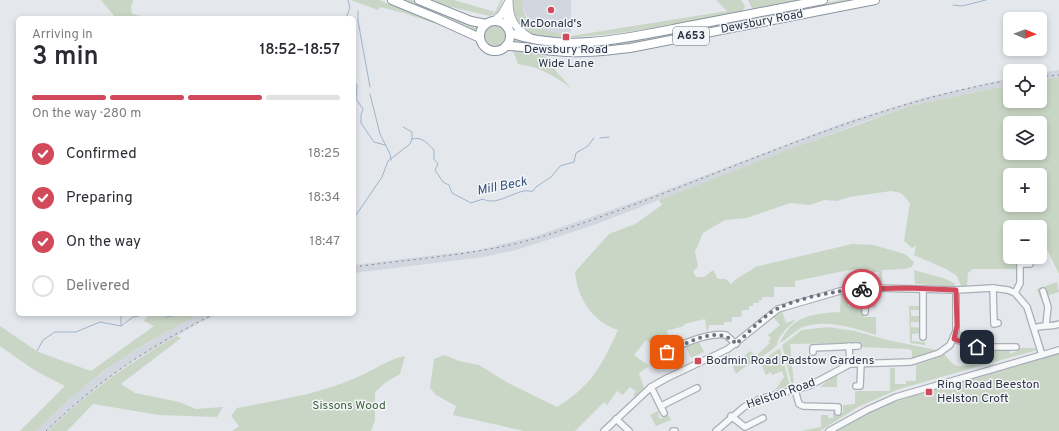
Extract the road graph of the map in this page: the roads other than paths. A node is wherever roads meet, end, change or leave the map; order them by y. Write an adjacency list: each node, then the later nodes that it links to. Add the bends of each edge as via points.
1 (392, 0): 10 (highway, Dewsbury Road / A653)
2 (419, 0): 8 (highway, via 471,21)
3 (823, 0): 11 (highway, Dewsbury Road / A653, via 594,42)
4 (875, 0): 12 (highway, Dewsbury Road / A653, via 630,48 596,52 556,52 524,46)
5 (509, 1): 6 (main road); 11 (main road, via 513,24)
6 (506, 9): 7 (main road); 9 (main road)
7 (495, 20): 8 (highway); 9 (highway, Dewsbury Road / A653, via 503,23)
8 (486, 24): 10 (highway, via 481,30)
9 (510, 31): 11 (highway, Dewsbury Road / A653); 12 (highway)
10 (480, 38): 12 (highway, Dewsbury Road / A653, via 491,50 497,51)
11 (530, 38)
12 (506, 46)
13 (1020, 264): 19 (street, via 1020,283)
14 (993, 288): 17 (street); 19 (street, via 1008,290); 21 (street, via 994,324)
15 (865, 289): 16 (street); 20 (street); 27 (street, via 825,294 784,306 770,313)
16 (923, 289): 17 (street); 25 (street)
17 (956, 290): 26 (street, via 957,326)
18 (1043, 291): 23 (street, via 1048,307)
19 (1015, 294): 24 (street, via 1027,307)
20 (865, 312)
21 (998, 323)
22 (1059, 324): 23 (street)
23 (1046, 325): 24 (street)
24 (1034, 328): 33 (street)
25 (923, 338)
26 (954, 339): 30 (street, via 977,347); 36 (street, Helston Road, via 939,352 919,361)
27 (736, 344): 34 (street, via 726,335 709,336 667,352); 38 (street)
28 (849, 346): 29 (street); 32 (street, via 813,348); 35 (street)
29 (858, 346)
30 (1016, 347)
31 (1059, 350): 33 (street)
32 (814, 352)
33 (1042, 355): 50 (street, via 896,397)
34 (654, 361)
35 (850, 364): 36 (street, Helston Road); 40 (street, Helston Road, via 819,381)
36 (861, 364): 37 (street, via 860,386)
37 (856, 386)
38 (651, 388): 41 (street); 46 (street)
39 (697, 388): 41 (street)
40 (795, 390): 42 (street, via 799,404 838,407); 44 (street, Helston Road, via 760,399 744,406)
41 (661, 406): 43 (street)
42 (838, 412)
43 (664, 413)
44 (731, 416): 45 (street, via 745,427); 49 (street, Helston Road)
45 (763, 418)
46 (616, 419): 47 (street); 48 (street)
47 (604, 431)
48 (629, 431)
49 (716, 431)
50 (829, 431)

